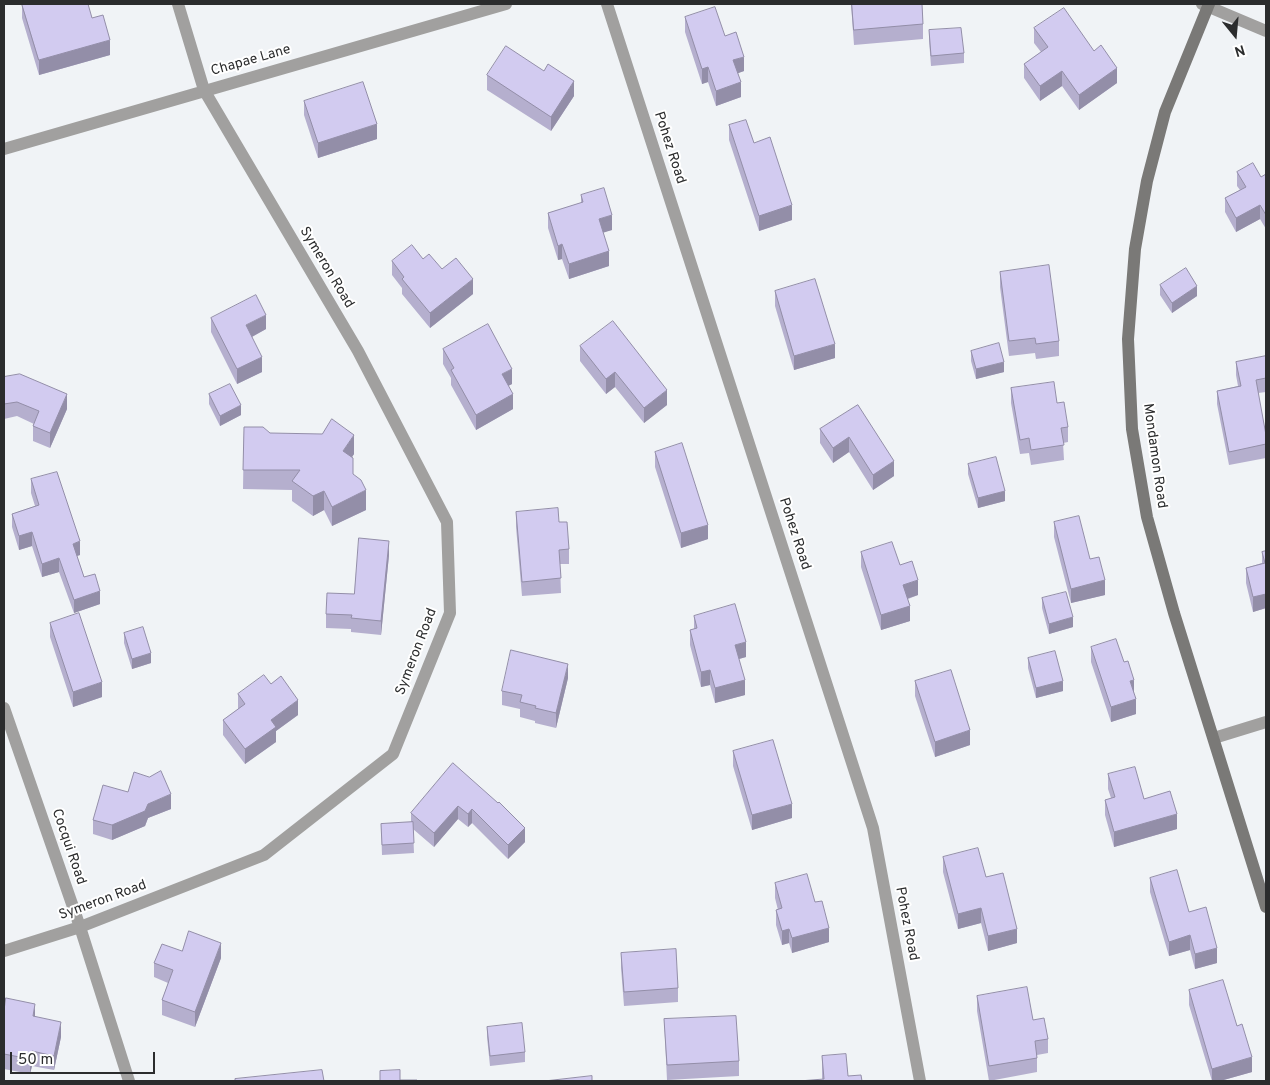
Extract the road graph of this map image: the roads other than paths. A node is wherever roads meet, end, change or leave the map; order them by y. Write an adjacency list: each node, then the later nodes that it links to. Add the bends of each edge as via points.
1 (178, 4): 6 (street, Symeron Road)
2 (506, 4): 6 (street, Chapae Lane)
3 (607, 4): 15 (street, Pohez Road, via 873,828)
4 (1206, 4): 5 (street); 10 (street, Mondamon Road, via 1165,112 1147,181 1135,249 1128,339 1132,429 1148,517 1174,613)
5 (1266, 31)
6 (204, 90): 7 (street, Chapae Lane); 12 (street, Symeron Road, via 358,351 447,522 450,613 393,754 264,855)
7 (4, 149)
8 (4, 708): 12 (street, Cocqui Road)
9 (1266, 722): 10 (street)
10 (1214, 738): 11 (street, Mondamon Road)
11 (1266, 907)
12 (80, 927): 13 (street, Symeron Road); 14 (street, Cocqui Road)
13 (4, 951)
14 (130, 1081)
15 (920, 1081)

